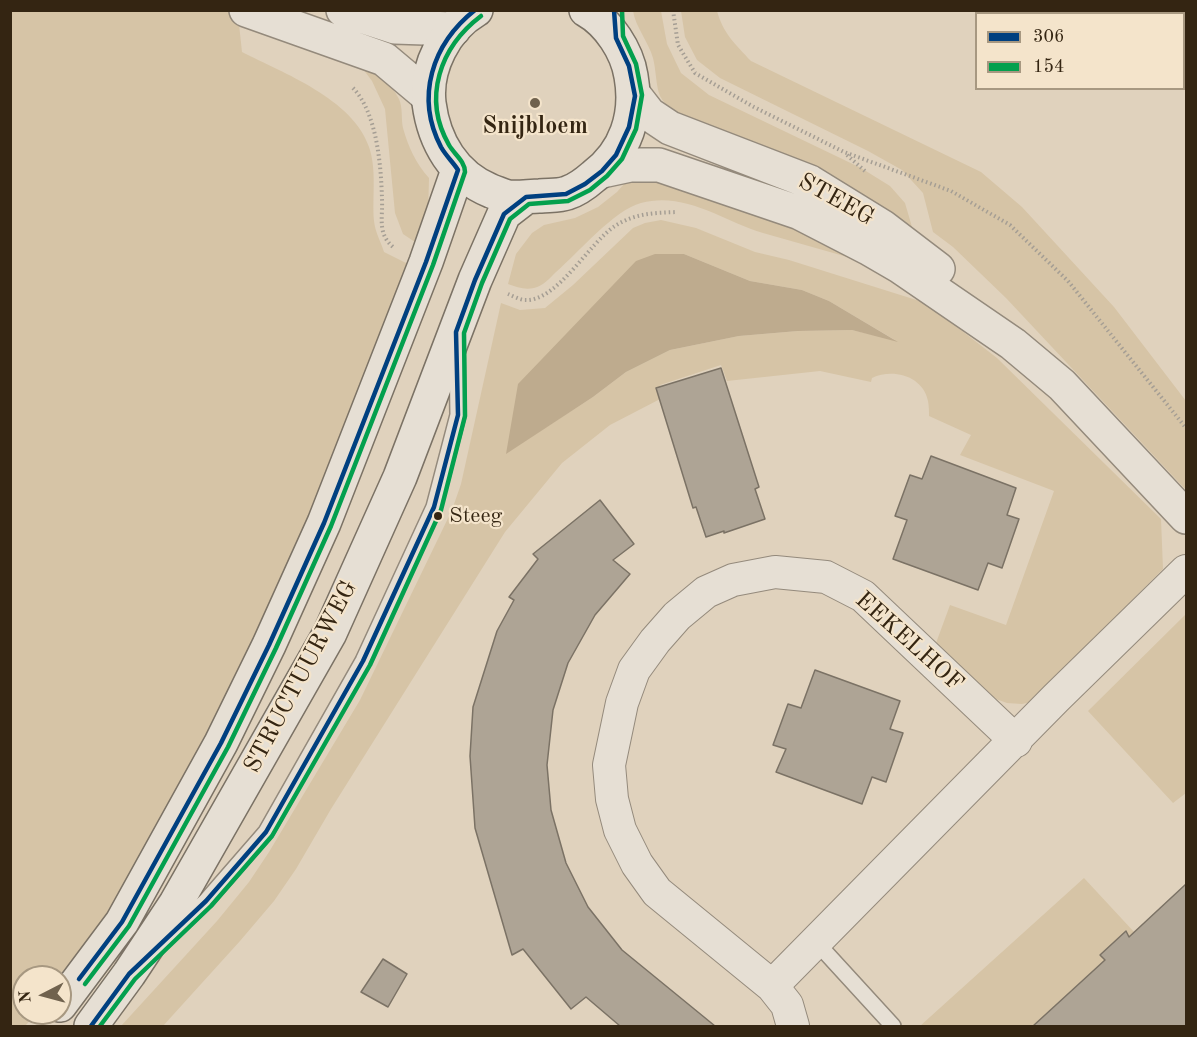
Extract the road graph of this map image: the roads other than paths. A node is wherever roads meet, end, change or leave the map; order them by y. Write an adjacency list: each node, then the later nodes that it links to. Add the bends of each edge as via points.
1 (246, 10): 6 (main road, via 384,59)
2 (343, 10): 4 (main road, via 395,27)
3 (586, 10): 5 (main road)
4 (465, 20): 6 (main road, via 440,49 431,72)
5 (615, 24): 7 (main road)
6 (428, 96): 8 (main road, via 432,123 442,148)
7 (634, 96): 9 (main road, via 629,127 616,155); 12 (main road, STEEG, via 649,114 670,128 810,182 883,227 966,294)
8 (458, 170): 10 (main road, via 481,187 507,197); 19 (main road, STRUCTUURWEG, via 324,523 269,645 221,743 122,922)
9 (602, 171): 10 (main road, via 566,194); 12 (main road, STEEG, via 630,165 659,165 800,213 899,266)
10 (526, 197): 11 (main road, STRUCTUURWEG, via 504,213)
11 (456, 332): 17 (main road, STRUCTUURWEG, via 400,477 330,633 176,903); 17 (lane, STRUCTUURWEG, via 458,415 434,507 363,661 266,832 206,902)
12 (1013, 344): 13 (main road, STEEG, via 1062,385)
13 (1186, 517)
14 (1186, 571): 15 (street)
15 (1016, 741): 16 (street); 18 (street, EEKELHOF, via 863,596 826,577 775,572 733,580 706,592 677,616 634,670 622,703 609,765 612,799 620,830 657,892)
16 (817, 943): 18 (street); 22 (lane)
17 (129, 974): 20 (main road, STRUCTUURWEG)
18 (772, 986): 21 (street, EEKELHOF, via 787,1005)
19 (72, 989)
20 (91, 1026)
21 (793, 1026)
22 (893, 1026)

